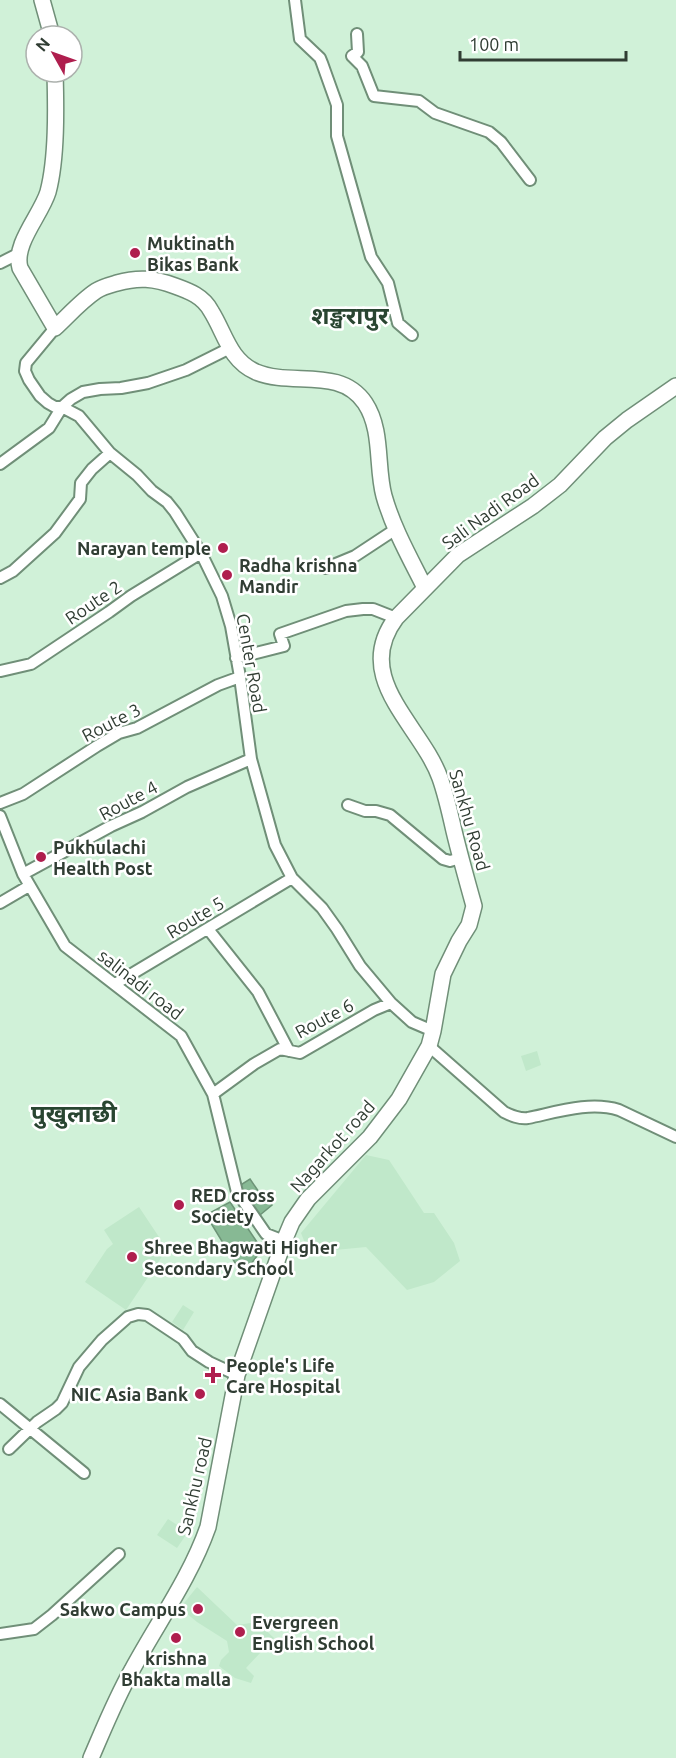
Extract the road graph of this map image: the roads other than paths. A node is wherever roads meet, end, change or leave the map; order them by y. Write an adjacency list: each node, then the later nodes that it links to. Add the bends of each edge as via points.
1 (42, 0): 3 (main road)
2 (295, 0): 10 (street, via 300,39 320,58 337,105 337,136 370,257 388,283 398,323)
3 (48, 24)
4 (357, 34): 6 (street, via 358,52 352,56 362,66 374,96 419,101 435,114 489,132)
5 (55, 84): 7 (main road, via 47,193)
6 (530, 180)
7 (18, 254): 8 (street); 9 (main road, via 20,268)
8 (0, 263)
9 (55, 328): 11 (main road, via 96,291 123,281 150,278 201,298); 13 (street, Center Road, via 29,358 24,372 44,400)
10 (412, 335)
11 (230, 348): 13 (street, via 148,383 83,392); 16 (main road, via 257,372 286,379 340,383 360,397 371,415 381,483)
12 (676, 386): 20 (main road, Sali Nadi Road, via 605,438 560,485 458,555)
13 (62, 407): 14 (street, Center Road, via 79,416); 15 (street, via 49,428)
14 (110, 453): 17 (street, Center Road, via 167,502); 19 (street, via 81,483 80,499 55,533)
15 (0, 464)
16 (396, 529): 18 (street, via 355,556); 20 (main road)
17 (201, 553): 22 (street, Center Road, via 222,596); 23 (street, Route 2, via 31,664)
18 (326, 568)
19 (0, 578)
20 (425, 588): 21 (main road, Sankhu Road)
21 (396, 618): 22 (street, via 374,609 346,611 280,634 284,646); 29 (main road, Sankhu Road, via 383,641 383,675 390,695 440,777)
22 (236, 658): 24 (street, Center Road)
23 (1, 671)
24 (240, 677): 25 (street, Center Road); 26 (street, Route 3, via 137,728 119,733 23,794)
25 (251, 759): 30 (street, Route 4); 31 (street, Center Road, via 275,844)
26 (0, 803)
27 (348, 805): 29 (street, via 390,815 443,859)
28 (0, 816): 30 (street, salinadi road)
29 (461, 858): 37 (main road, Sankhu Road, via 474,906 469,925 443,974)
30 (22, 874): 32 (street, salinadi road)
31 (292, 878): 34 (street, Route 5); 36 (street, Center Road, via 322,908)
32 (29, 886): 33 (street); 35 (street, salinadi road, via 65,946)
33 (0, 903)
34 (208, 929): 35 (street, Route 5); 39 (street, via 258,992)
35 (115, 984): 40 (street, salinadi road, via 181,1036)
36 (391, 1004): 37 (street, Center Road, via 412,1022); 39 (street, Route 6, via 300,1053)
37 (433, 1030): 38 (main road, Sankhu Road)
38 (429, 1046): 41 (street, via 504,1112 520,1119 582,1107 609,1107); 42 (main road, Nagarkot road, via 399,1099 370,1137 308,1199)
39 (289, 1051): 40 (street, Route 6, via 280,1049)
40 (213, 1094): 42 (street, salinadi road, via 237,1192 266,1234)
41 (676, 1137)
42 (284, 1241): 43 (main road, Sankhu road)
43 (237, 1375): 45 (street, via 208,1362 157,1320 138,1314 128,1317 102,1340 79,1367 62,1402); 50 (main road, Sankhu road, via 208,1527 199,1551 131,1670)
44 (0, 1404): 45 (street)
45 (29, 1429): 46 (street); 47 (street)
46 (9, 1449)
47 (84, 1473)
48 (118, 1554): 49 (street, via 34,1629)
49 (0, 1634)
50 (92, 1758)

